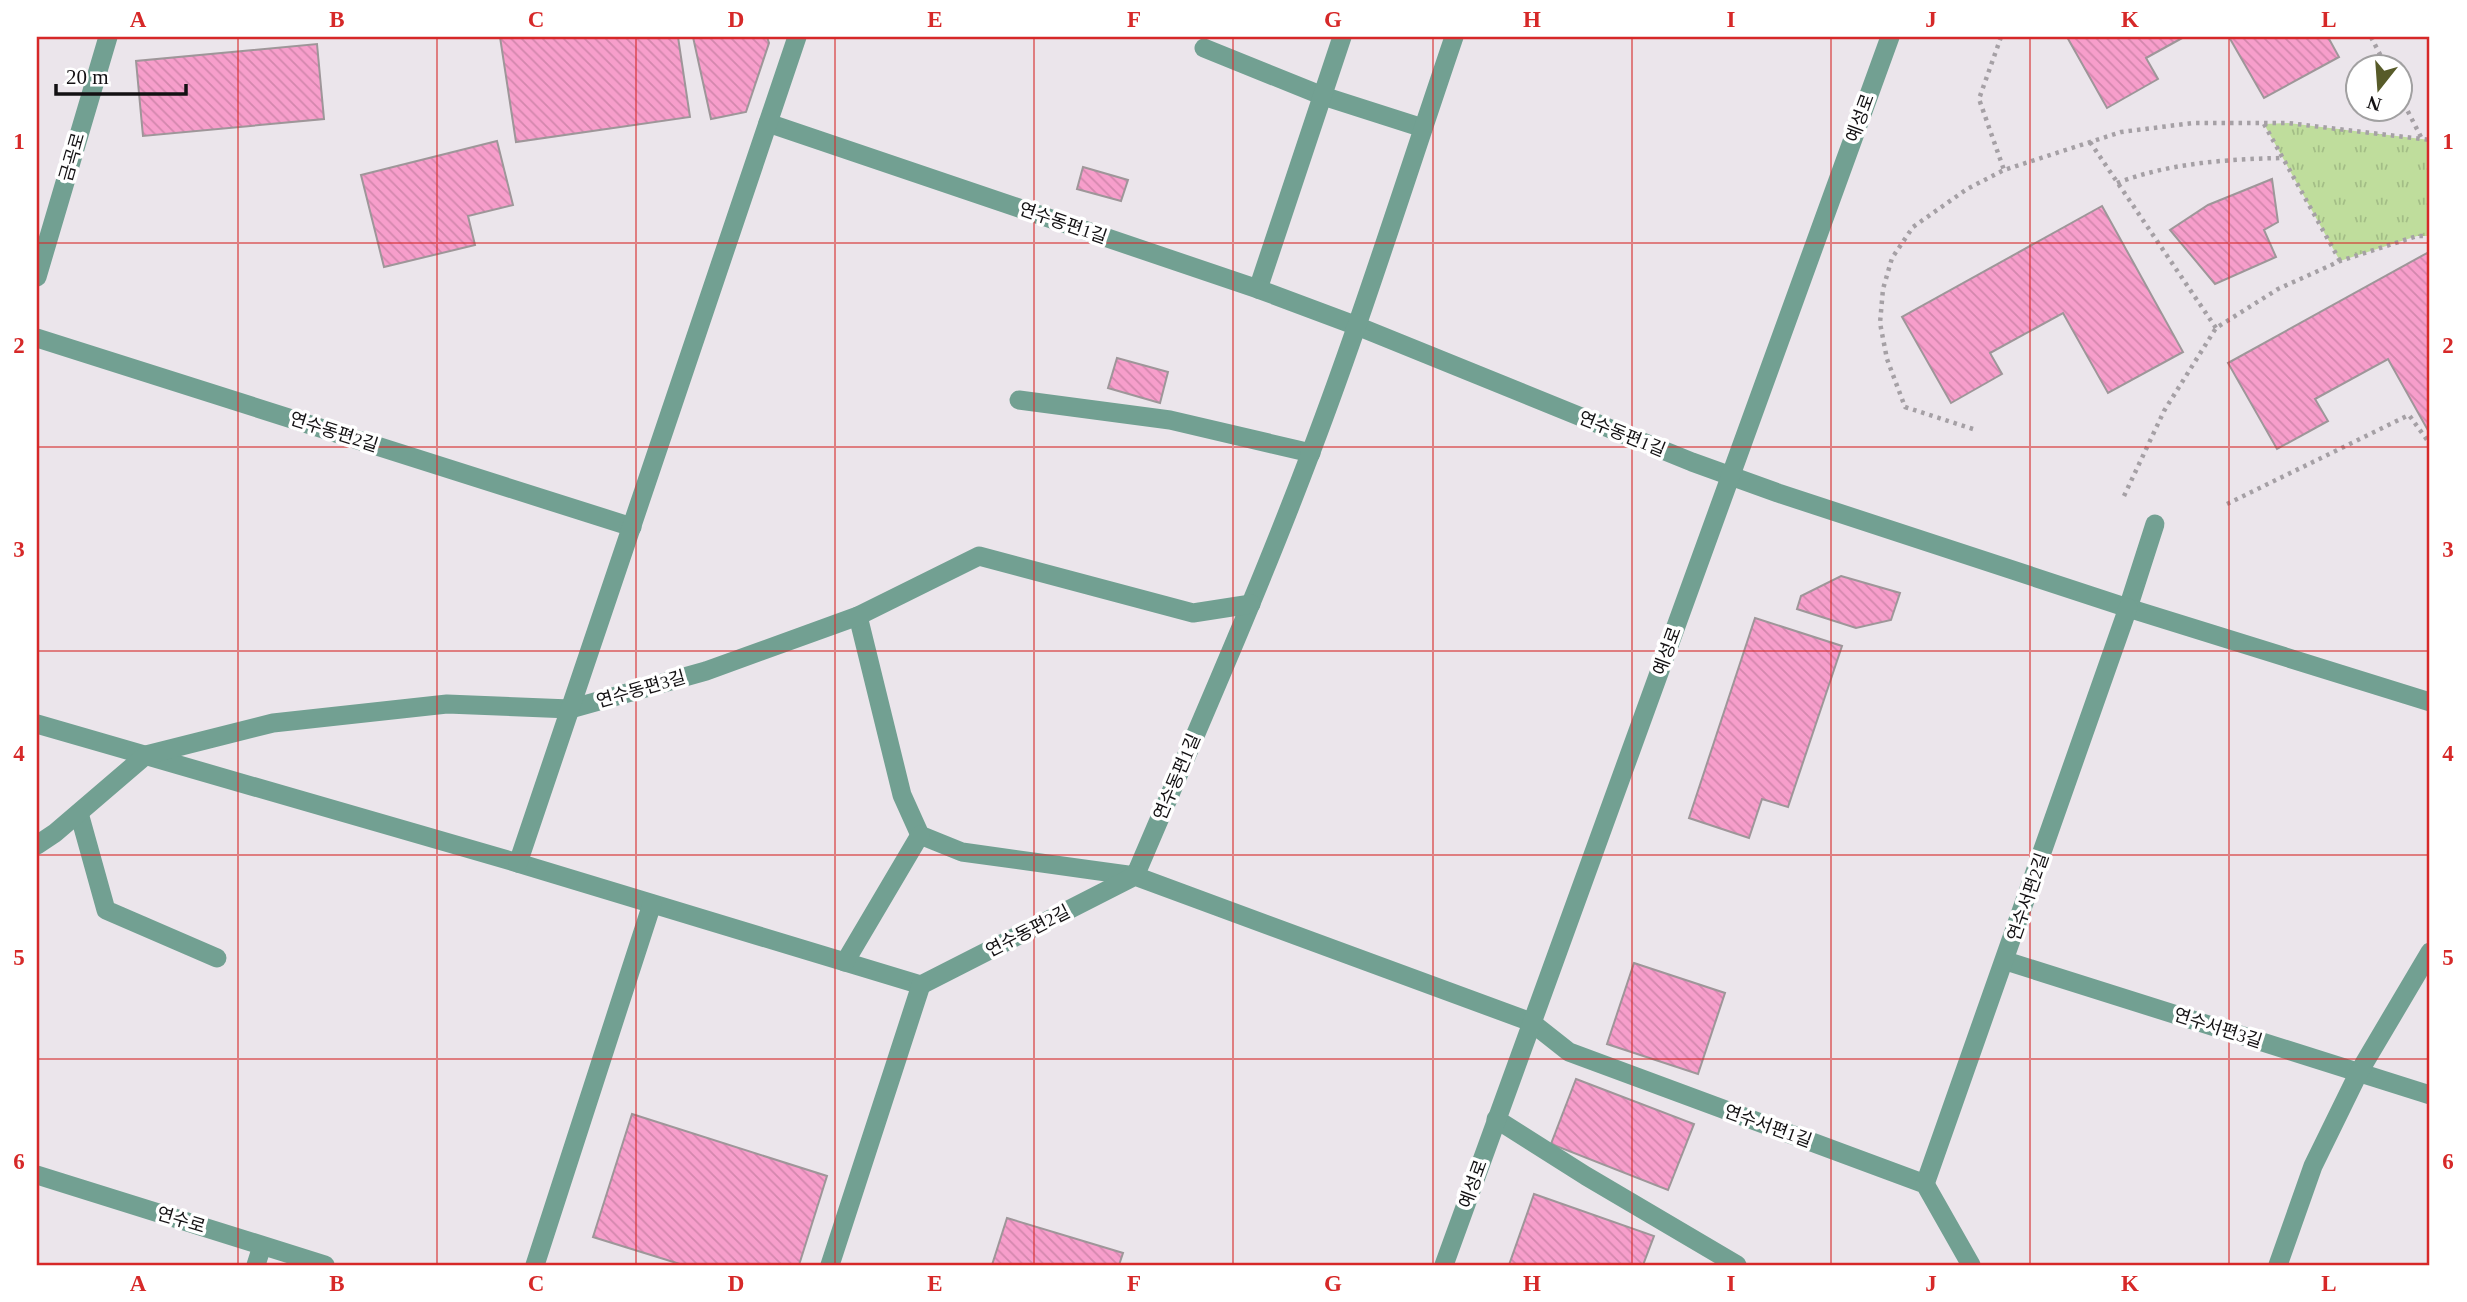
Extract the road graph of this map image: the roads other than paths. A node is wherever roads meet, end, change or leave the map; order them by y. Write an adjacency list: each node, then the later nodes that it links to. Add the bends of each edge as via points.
1 (108, 37): 10 (street, 금곡로)
2 (797, 37): 8 (street)
3 (1342, 37): 7 (street)
4 (1454, 37): 9 (street, 연수동편1길)
5 (1889, 37): 16 (street, 예성로)
6 (1204, 48): 7 (street)
7 (1323, 96): 9 (street); 11 (street)
8 (768, 123): 11 (street, 연수동편1길); 18 (street)
9 (1423, 128): 12 (street, 연수동편1길)
10 (37, 277)
11 (1258, 289): 12 (street, 연수동편1길)
12 (1357, 326): 15 (street, 연수동편1길); 16 (street, 연수동편1길)
13 (37, 338): 18 (street, 연수동편2길)
14 (1019, 400): 15 (street, via 1170,420)
15 (1311, 453): 19 (street, 연수동편1길)
16 (1732, 476): 20 (street); 37 (street, 예성로)
17 (2155, 524): 20 (street, 연수서편2길)
18 (632, 527): 23 (street)
19 (1251, 604): 21 (street, 연수동편3길, via 1193,613 979,556); 30 (street, 연수동편1길)
20 (2128, 608): 22 (street); 34 (street, 연수서편2길)
21 (858, 616): 23 (street, 연수동편3길, via 706,671); 27 (street, via 902,795)
22 (2430, 702)
23 (570, 709): 25 (street, 연수동편3길, via 447,704 273,723); 29 (street)
24 (37, 724): 25 (street)
25 (146, 755): 26 (street, 연수동편3길); 29 (street)
26 (79, 813): 28 (street, 연수동편3길); 33 (street, via 106,910)
27 (920, 835): 30 (street, via 962,852); 35 (street)
28 (37, 845)
29 (518, 863): 31 (street)
30 (1135, 876): 36 (street, 연수동편2길); 37 (street)
31 (652, 904): 35 (street); 46 (street)
32 (2430, 952): 38 (street)
33 (217, 958)
34 (2006, 961): 38 (street, 연수서편3길); 42 (street, 연수서편2길)
35 (845, 962): 36 (street)
36 (921, 985): 47 (street)
37 (1531, 1022): 40 (street, 예성로); 42 (street, 연수서편1길, via 1569,1052)
38 (2359, 1072): 39 (street, 연수서편3길); 51 (street, via 2313,1166)
39 (2430, 1095)
40 (1496, 1119): 48 (street, 예성로); 49 (street)
41 (37, 1175): 43 (street, 연수로)
42 (1925, 1184): 50 (street)
43 (262, 1245): 44 (street); 45 (street, 연수로)
44 (256, 1265)
45 (325, 1265)
46 (535, 1265)
47 (830, 1265)
48 (1444, 1265)
49 (1737, 1265)
50 (1971, 1265)
51 (2278, 1265)

